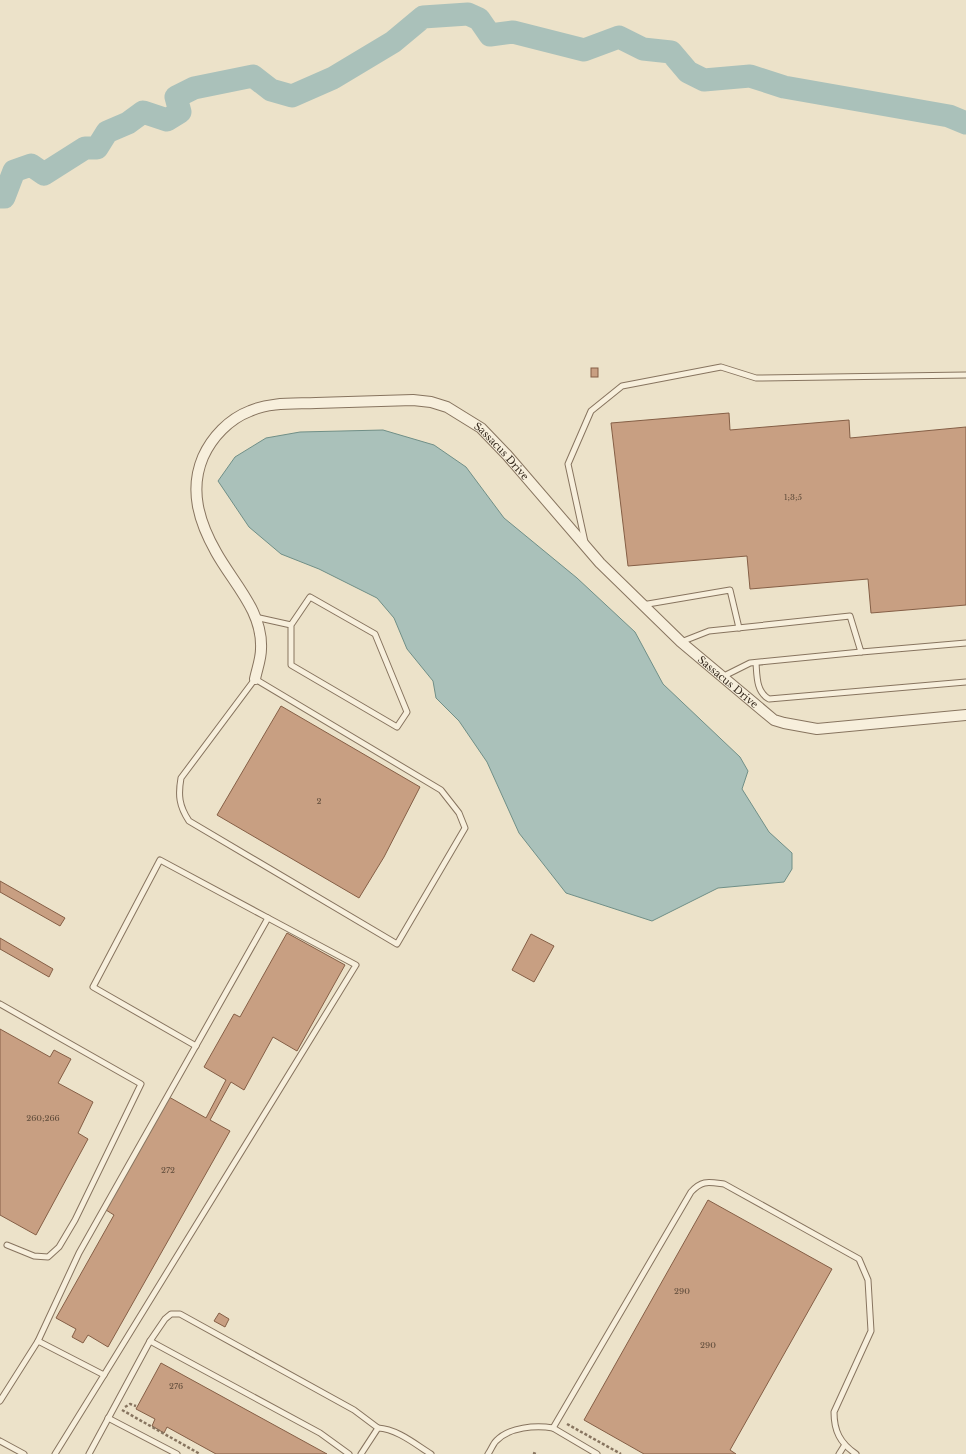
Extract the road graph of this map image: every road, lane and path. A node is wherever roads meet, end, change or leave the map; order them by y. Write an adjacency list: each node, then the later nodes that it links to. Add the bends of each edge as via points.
1 (966, 375): 2 (lane, via 756,378 721,367 622,386 591,411 568,464)
2 (586, 549): 3 (street, Sassacus Drive); 4 (street, Sassacus Drive, via 490,436 467,418 447,407 413,400 263,407 236,418 214,438 202,459 196,486 198,509 206,532)
3 (642, 605): 6 (lane, via 730,590); 7 (street, Sassacus Drive)
4 (255, 617): 5 (lane); 12 (street, Sassacus Drive, via 262,642)
5 (290, 625): 5 (lane, via 291,665 397,727 407,712 375,634 310,597)
6 (739, 628): 7 (lane, via 709,631); 9 (lane, via 850,616)
7 (681, 642): 11 (street, Sassacus Drive)
8 (966, 643): 9 (lane)
9 (861, 652): 10 (lane)
10 (756, 663): 11 (lane, via 750,663); 13 (lane, via 759,686 764,696 769,699)
11 (722, 678): 14 (street, Sassacus Drive, via 774,720 813,728)
12 (255, 679): 12 (lane, via 181,778 178,794 183,812 189,821 397,944 465,828 459,813 441,790)
13 (966, 682)
14 (966, 715)
15 (268, 918): 17 (lane); 17 (lane, via 160,860 93,987); 21 (lane, via 356,965)
16 (0, 1004): 18 (lane, via 141,1084 59,1248 48,1257 34,1256)
17 (196, 1046): 19 (lane, via 79,1253)
18 (7, 1246)
19 (38, 1341): 21 (lane); 22 (lane)
20 (150, 1341): 24 (lane); 26 (lane, via 165,1319 171,1314 180,1314 354,1410); 35 (lane, via 320,1433)
21 (104, 1375): 31 (lane)
22 (0, 1401)
23 (136, 1406): 34 (path, via 130,1404 122,1408 123,1411)
24 (108, 1418): 32 (lane); 33 (lane)
25 (567, 1424): 40 (path)
26 (378, 1428): 36 (lane); 37 (lane, via 385,1428 398,1434)
27 (553, 1428): 29 (lane, via 690,1192 699,1184 707,1182 724,1184 814,1232 859,1259 864,1268 868,1280 872,1331 834,1412 834,1425); 38 (lane, via 528,1427 507,1434 496,1441); 39 (lane)
28 (0, 1441): 30 (lane)
29 (844, 1446): 41 (lane); 42 (lane)
30 (24, 1454)
31 (55, 1454)
32 (89, 1454)
33 (177, 1454)
34 (200, 1454)
35 (349, 1454)
36 (362, 1454)
37 (431, 1454)
38 (488, 1454)
39 (597, 1454)
40 (621, 1454)
41 (839, 1454)
42 (856, 1454)

